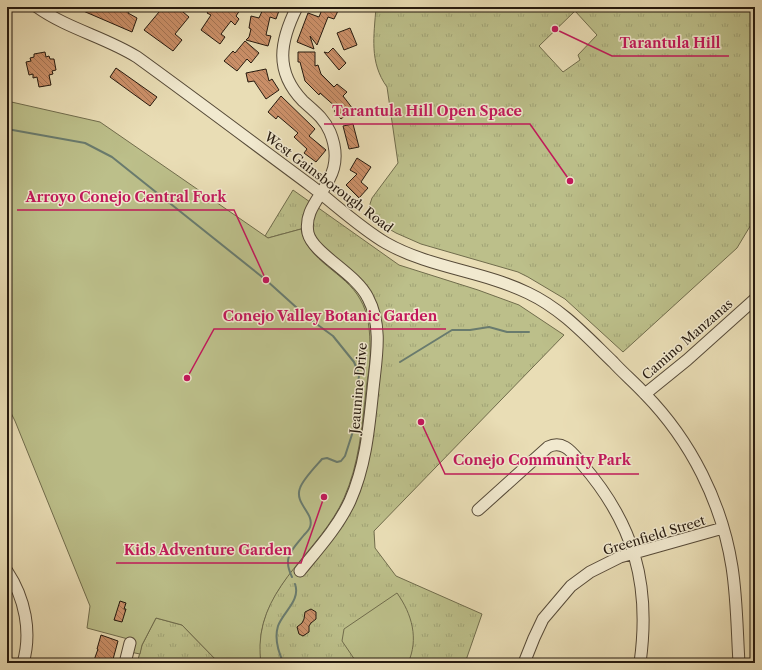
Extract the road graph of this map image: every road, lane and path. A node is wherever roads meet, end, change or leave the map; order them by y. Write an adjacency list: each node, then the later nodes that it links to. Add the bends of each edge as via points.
1 (37, 7): 3 (street, West Gainsborough Road, via 49,16 137,57)
2 (297, 7): 3 (street, Jeaunine Drive, via 285,37 282,56 286,75 293,89 325,122 334,146 333,171)
3 (321, 194): 5 (street, West Gainsborough Road, via 371,233 406,253 513,285 543,300 571,321); 10 (street, Jeaunine Drive, via 308,216 309,236 325,255 354,278 369,298 376,322 377,347 368,443 359,479 350,502 333,531)
4 (755, 299): 5 (street, Camino Manzanas)
5 (649, 398): 7 (street, West Gainsborough Road, via 680,438 698,467)
6 (478, 510): 8 (street, via 548,447 562,445 575,456 612,503 623,523)
7 (723, 528): 8 (street, Greenfield Street); 16 (street, West Gainsborough Road, via 732,566)
8 (634, 554): 14 (street, Greenfield Street, via 620,557 590,572 571,586 543,619); 15 (street, via 643,618)
9 (7, 571): 12 (street, via 20,593 24,609 27,642)
10 (300, 571)
11 (130, 643): 13 (street)
12 (23, 663)
13 (124, 663)
14 (524, 663)
15 (640, 663)
16 (739, 663)

